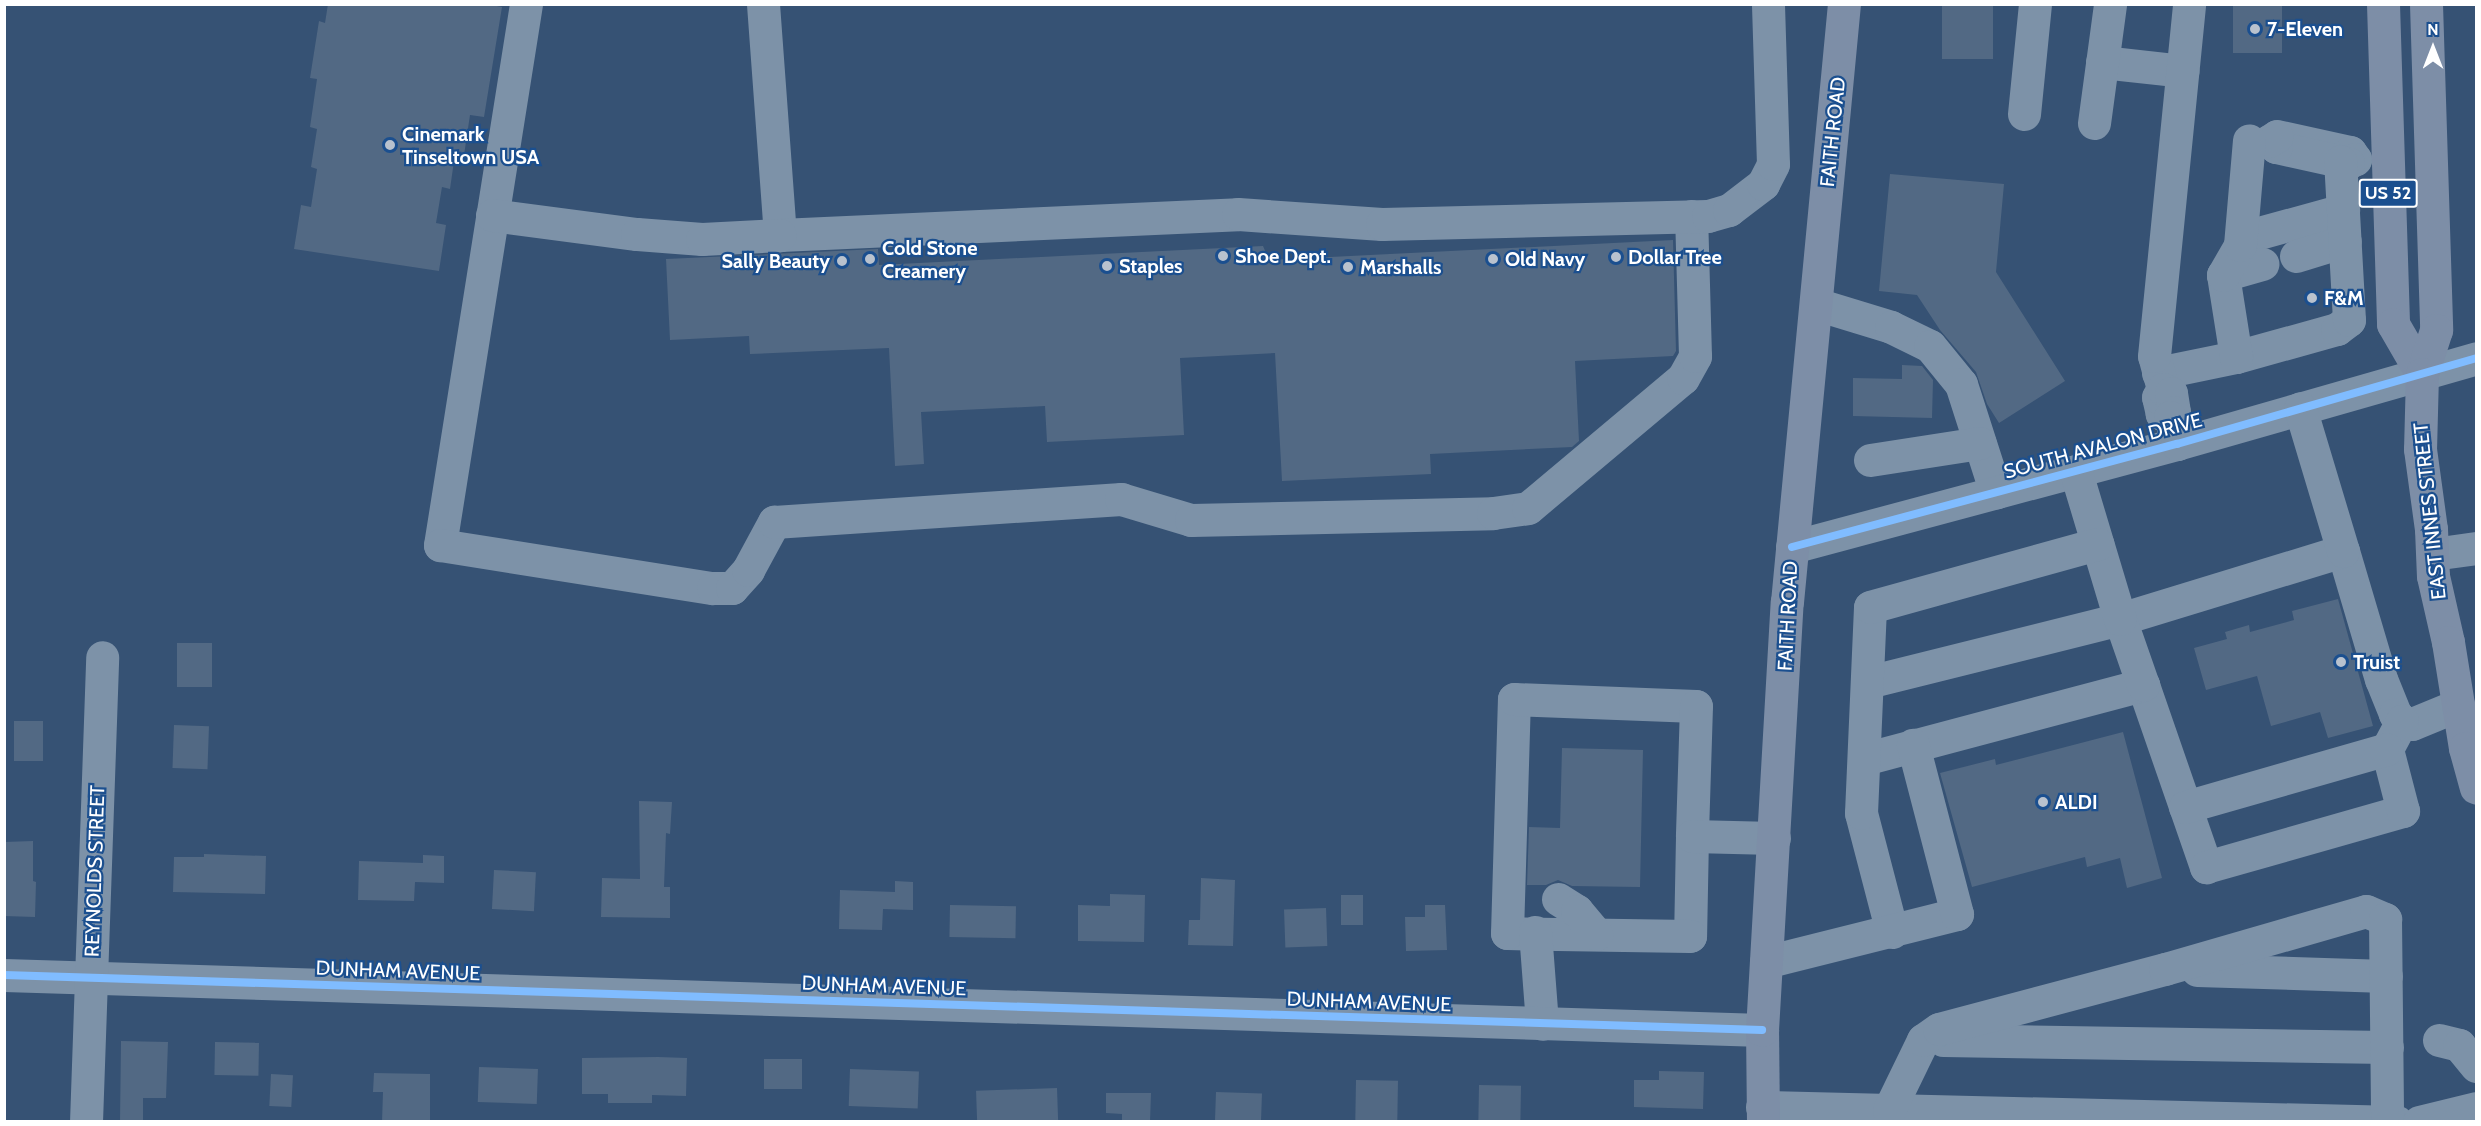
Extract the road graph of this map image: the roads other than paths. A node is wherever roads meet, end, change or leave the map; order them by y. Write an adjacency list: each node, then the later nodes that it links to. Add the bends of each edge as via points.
1 (526, 4): 16 (street)
2 (763, 4): 19 (street)
3 (1768, 4): 17 (street, via 1773,164 1763,184 1729,210)
4 (1844, 4): 24 (main road, FAITH ROAD)
5 (2036, 4): 12 (street)
6 (2110, 4): 10 (street)
7 (2189, 4): 11 (street)
8 (2382, 4): 15 (main road, US 52)
9 (2426, 4): 27 (main road, EAST INNES STREET / US 52, via 2436,330)
10 (2102, 62): 11 (street); 13 (street)
11 (2183, 71): 28 (street, via 2154,356)
12 (2024, 114)
13 (2094, 123)
14 (2249, 140): 20 (street)
15 (2388, 163): 18 (street, via 2348,160); 27 (main road, US 52, via 2393,324)
16 (492, 215): 17 (street, via 440,545 713,588 732,588 748,570 774,522 1121,499 1191,520 1493,513 1528,508 1683,378 1695,356); 19 (street, via 685,238)
17 (1691, 216): 19 (street, via 1382,224 1238,214)
18 (2344, 226): 20 (street); 21 (street); 25 (street, via 2349,320 2337,329)
19 (780, 235)
20 (2241, 238): 23 (street)
21 (2296, 256)
22 (2262, 264): 23 (street)
23 (2223, 275): 25 (street)
24 (1816, 304): 30 (street, via 1891,327 1930,346 1961,384); 35 (main road, FAITH ROAD)
25 (2236, 357): 28 (street)
26 (2476, 358): 27 (street, SOUTH AVALON DRIVE)
27 (2422, 374): 29 (street, SOUTH AVALON DRIVE); 38 (main road, EAST INNES STREET / US 52, via 2420,449)
28 (2167, 406): 29 (street, SOUTH AVALON DRIVE); 32 (street, SOUTH AVALON DRIVE)
29 (2300, 408): 37 (street)
30 (1980, 443): 31 (street); 33 (street)
31 (1870, 460)
32 (2076, 472): 33 (street, SOUTH AVALON DRIVE); 34 (street)
33 (1996, 493): 35 (street, SOUTH AVALON DRIVE)
34 (2097, 544): 39 (street); 41 (street, via 1870,606)
35 (1792, 547): 51 (main road, FAITH ROAD)
36 (2476, 548): 38 (street)
37 (2343, 551): 39 (street); 44 (street, via 2381,679 2395,714)
38 (2433, 554): 43 (main road, EAST INNES STREET / US 52, via 2433,576)
39 (2120, 619): 41 (street); 42 (street)
40 (102, 657): 60 (street, REYNOLDS STREET)
41 (1868, 682): 47 (street)
42 (2143, 685): 45 (street); 49 (street)
43 (2458, 705): 44 (street, via 2412,724); 48 (main road, EAST INNES STREET / US 52)
44 (2402, 721): 46 (street)
45 (1913, 746): 47 (street); 54 (street, via 1957,914)
46 (2386, 749): 49 (street); 49 (street, via 2403,811 2206,867)
47 (1864, 759): 54 (street, via 1861,813)
48 (2476, 788)
49 (2185, 807)
50 (1692, 836): 51 (street); 52 (street, via 1696,706 1514,699); 55 (street, via 1690,936)
51 (1774, 838): 56 (main road, FAITH ROAD)
52 (1534, 902): 53 (street, via 1507,933); 55 (street, via 1577,911)
53 (1535, 932): 55 (street); 61 (street)
54 (1892, 932): 56 (street)
55 (1596, 934)
56 (1766, 962): 62 (main road, FAITH ROAD)
57 (2165, 969): 59 (street); 59 (street, via 2366,911 2385,919); 63 (street, via 1939,1029)
58 (4, 975): 60 (street, DUNHAM AVENUE)
59 (2386, 976): 64 (street)
60 (92, 978): 61 (street, DUNHAM AVENUE); 70 (street, REYNOLDS STREET)
61 (1542, 1024): 62 (street, DUNHAM AVENUE)
62 (1762, 1030): 68 (main road, FAITH ROAD)
63 (1923, 1040): 64 (street); 67 (street)
64 (2386, 1043): 65 (street, via 2434,1040 2459,1045); 69 (street)
65 (2476, 1066)
66 (2476, 1108): 72 (street)
67 (1889, 1110): 68 (street); 69 (street)
68 (1763, 1114)
69 (2387, 1121): 71 (street)
70 (86, 1122)
71 (2397, 1122)
72 (2419, 1122)

